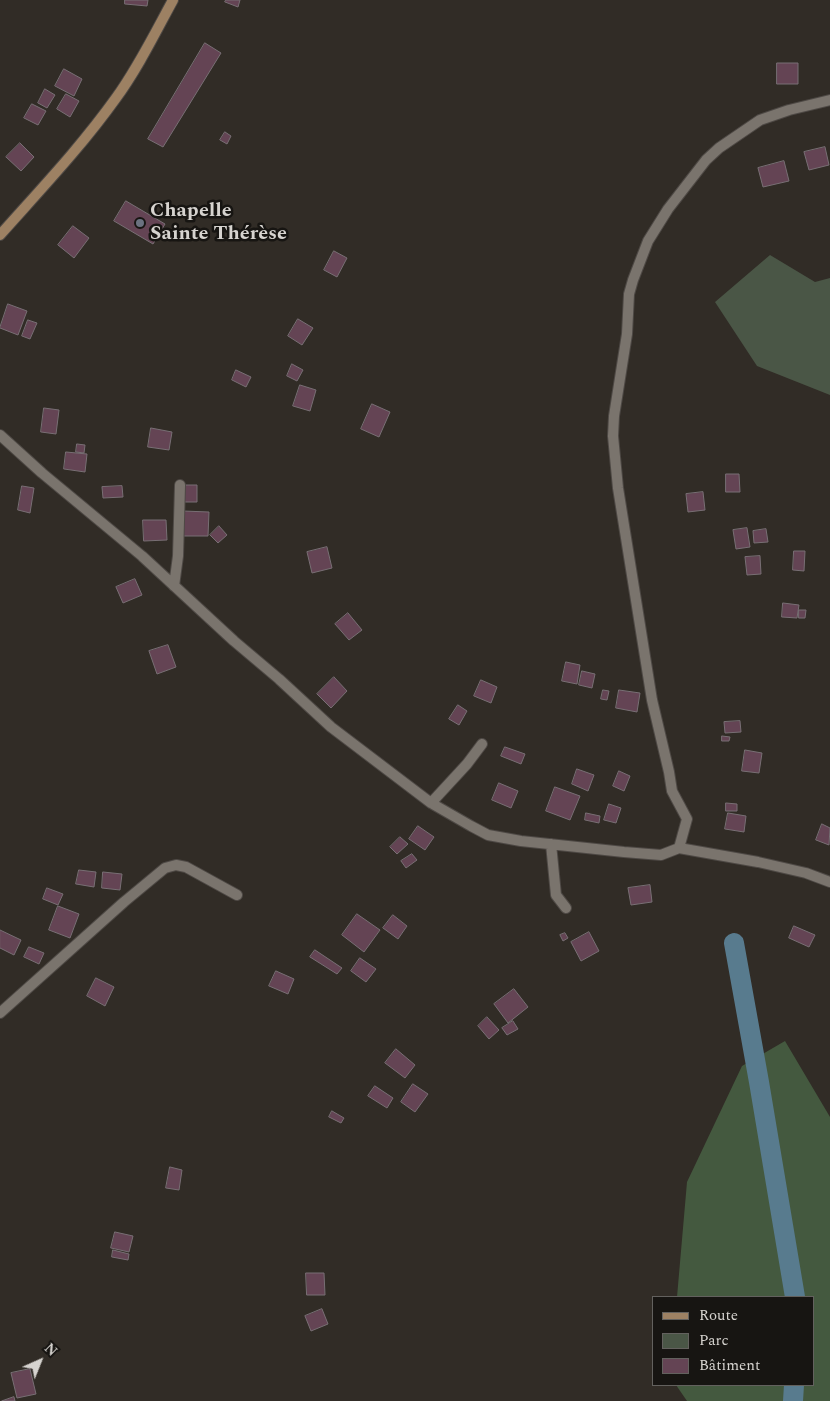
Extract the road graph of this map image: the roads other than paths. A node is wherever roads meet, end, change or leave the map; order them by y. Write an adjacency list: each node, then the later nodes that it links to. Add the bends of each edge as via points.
1 (173, 0): 3 (main road, via 116,98 80,145)
2 (830, 100): 10 (street, via 760,120 706,160 648,241 629,294 627,334 614,416 614,445 652,700 672,791 687,819)
3 (0, 234)
4 (0, 435): 6 (street)
5 (180, 486): 6 (street)
6 (174, 586): 8 (street, via 331,726)
7 (482, 744): 8 (street)
8 (431, 803): 9 (street, via 488,835)
9 (551, 844): 10 (street, via 661,855); 13 (street, via 556,895)
10 (680, 848): 11 (street, via 758,862)
11 (830, 882)
12 (237, 895): 14 (street, via 186,868 176,865 166,868)
13 (566, 908)
14 (0, 1013)

